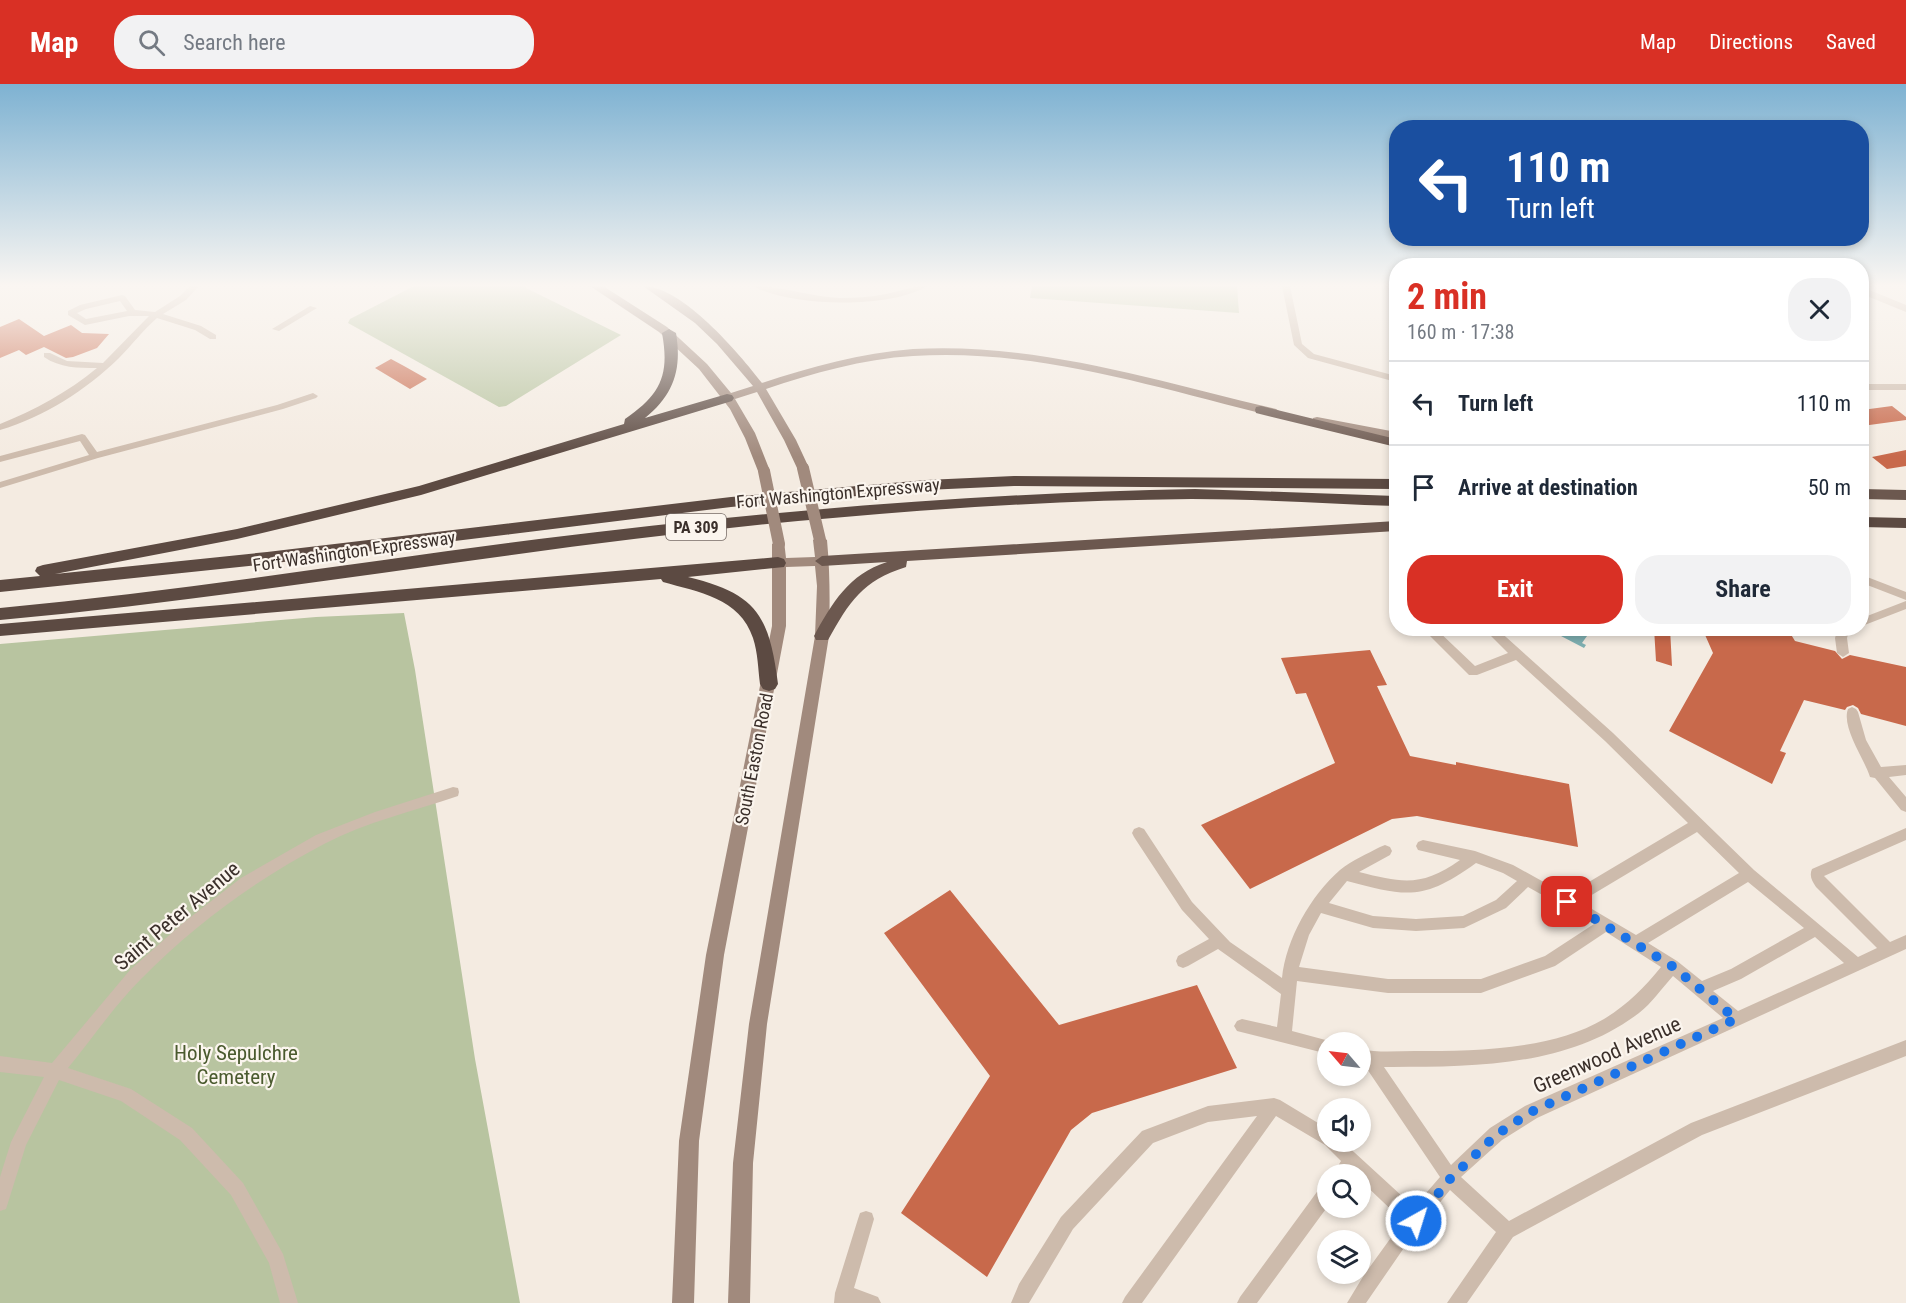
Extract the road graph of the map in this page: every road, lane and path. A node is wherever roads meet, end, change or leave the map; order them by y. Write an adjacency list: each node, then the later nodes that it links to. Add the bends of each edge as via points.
1 (126, 343): 7 (lane)
2 (670, 343): 16 (highway, via 671,376 657,401 643,414)
3 (679, 343): 13 (main road, South Easton Road)
4 (722, 343): 9 (main road)
5 (1298, 343): 8 (lane, via 1311,356)
6 (47, 355): 7 (lane, via 55,362)
7 (105, 366): 15 (lane, via 44,409)
8 (1389, 378)
9 (762, 387): 13 (main road); 14 (main road, via 862,359 964,351 1068,363); 30 (main road, bridge, via 803,468)
10 (1869, 387): 11 (street)
11 (1906, 387)
12 (312, 396): 19 (lane)
13 (727, 398): 16 (highway); 31 (main road, South Easton Road, bridge, via 749,431 764,471 774,506)
14 (1261, 410): 17 (main road); 18 (highway)
15 (0, 426)
16 (604, 435): 33 (highway, via 421,490 237,534)
17 (1389, 435)
18 (1389, 441)
19 (95, 456): 20 (lane, via 82,437); 22 (lane)
20 (0, 459)
21 (1389, 484): 35 (highway, Fort Washington Expressway / PA 309, via 1195,480 926,485 731,502)
22 (0, 485)
23 (1869, 494): 24 (highway)
24 (1906, 495)
25 (1389, 501): 38 (highway, Fort Washington Expressway / PA 309, via 1192,495 1028,498 820,513)
26 (1869, 523): 27 (highway)
27 (1906, 524)
28 (1389, 526): 29 (highway)
29 (962, 552): 30 (highway); 41 (highway, via 903,562 862,579 843,597)
30 (822, 561): 31 (main road); 41 (main road)
31 (778, 563): 32 (highway); 47 (main road, South Easton Road, via 779,626)
32 (649, 573): 40 (highway); 47 (highway, via 705,585 747,612 762,638)
33 (0, 578)
34 (1869, 582): 36 (lane)
35 (0, 586)
36 (1906, 596)
37 (1906, 605): 39 (lane)
38 (0, 614)
39 (1869, 619)
40 (0, 630)
41 (822, 636): 99 (main road, via 758,1024 743,1163)
42 (1435, 636): 46 (lane, via 1473,672)
43 (1496, 636): 46 (lane)
44 (1842, 636): 45 (lane)
45 (1843, 653)
46 (1516, 655): 53 (lane, via 1609,737)
47 (769, 684): 98 (main road, South Easton Road, via 716,955 689,1141)
48 (1852, 712): 50 (lane, via 1855,730)
49 (1906, 770): 50 (lane)
50 (1875, 773): 52 (lane)
51 (453, 792): 84 (lane, Saint Peter Avenue, via 321,839 246,882 135,975)
52 (1906, 807)
53 (1697, 825): 60 (lane); 62 (lane)
54 (1139, 833): 66 (lane, via 1187,906)
55 (1906, 834): 69 (lane, via 1817,873 1821,883)
56 (1423, 846): 58 (lane)
57 (1385, 851): 59 (lane)
58 (1474, 857): 59 (lane, via 1437,882 1417,886 1391,886); 61 (lane)
59 (1345, 874): 63 (lane)
60 (1749, 874): 65 (lane); 68 (lane)
61 (1528, 879): 62 (lane); 63 (lane, via 1501,904 1464,922 1372,922)
62 (1567, 902): 64 (lane)
63 (1318, 906): 73 (lane, via 1295,948)
64 (1606, 924): 68 (lane); 73 (lane, via 1550,962 1481,986 1388,986)
65 (1816, 929): 71 (lane); 74 (lane, via 1736,974)
66 (1219, 941): 70 (lane); 75 (lane)
67 (1906, 942): 69 (lane, Greenwood Avenue)
68 (1635, 943): 72 (lane)
69 (1889, 951): 71 (lane, Greenwood Avenue)
70 (1183, 961)
71 (1857, 965): 76 (lane, Greenwood Avenue)
72 (1672, 966): 74 (lane); 81 (lane, via 1635,1007 1589,1035 1531,1051 1450,1059)
73 (1290, 973): 75 (lane)
74 (1700, 989): 76 (lane)
75 (1288, 991): 78 (lane)
76 (1736, 1019): 90 (lane, Greenwood Avenue, via 1531,1112 1496,1135)
77 (1242, 1026): 78 (lane)
78 (1284, 1035): 79 (lane)
79 (1317, 1044)
80 (1906, 1048): 95 (lane, via 1697,1129)
81 (1371, 1058)
82 (0, 1064): 84 (lane)
83 (1371, 1067): 90 (lane)
84 (55, 1071): 91 (lane, Saint Peter Avenue, via 19,1142); 97 (lane, via 125,1095 186,1134 237,1189 277,1260)
85 (1274, 1106): 86 (lane); 101 (lane, via 1208,1114 1148,1137 1067,1223); 102 (lane)
86 (1317, 1131)
87 (1342, 1152): 88 (lane)
88 (1351, 1161): 89 (lane); 94 (lane)
89 (1349, 1164)
90 (1450, 1179): 94 (lane, Greenwood Avenue); 95 (lane)
91 (0, 1203)
92 (1317, 1206): 103 (lane)
93 (866, 1219): 96 (lane)
94 (1416, 1221): 104 (lane, Greenwood Avenue, via 1393,1247)
95 (1507, 1231): 105 (lane)
96 (844, 1298): 100 (lane)
97 (289, 1303)
98 (683, 1303)
99 (739, 1303)
100 (872, 1303)
101 (1020, 1303)
102 (1131, 1303)
103 (1246, 1303)
104 (1356, 1303)
105 (1456, 1303)

